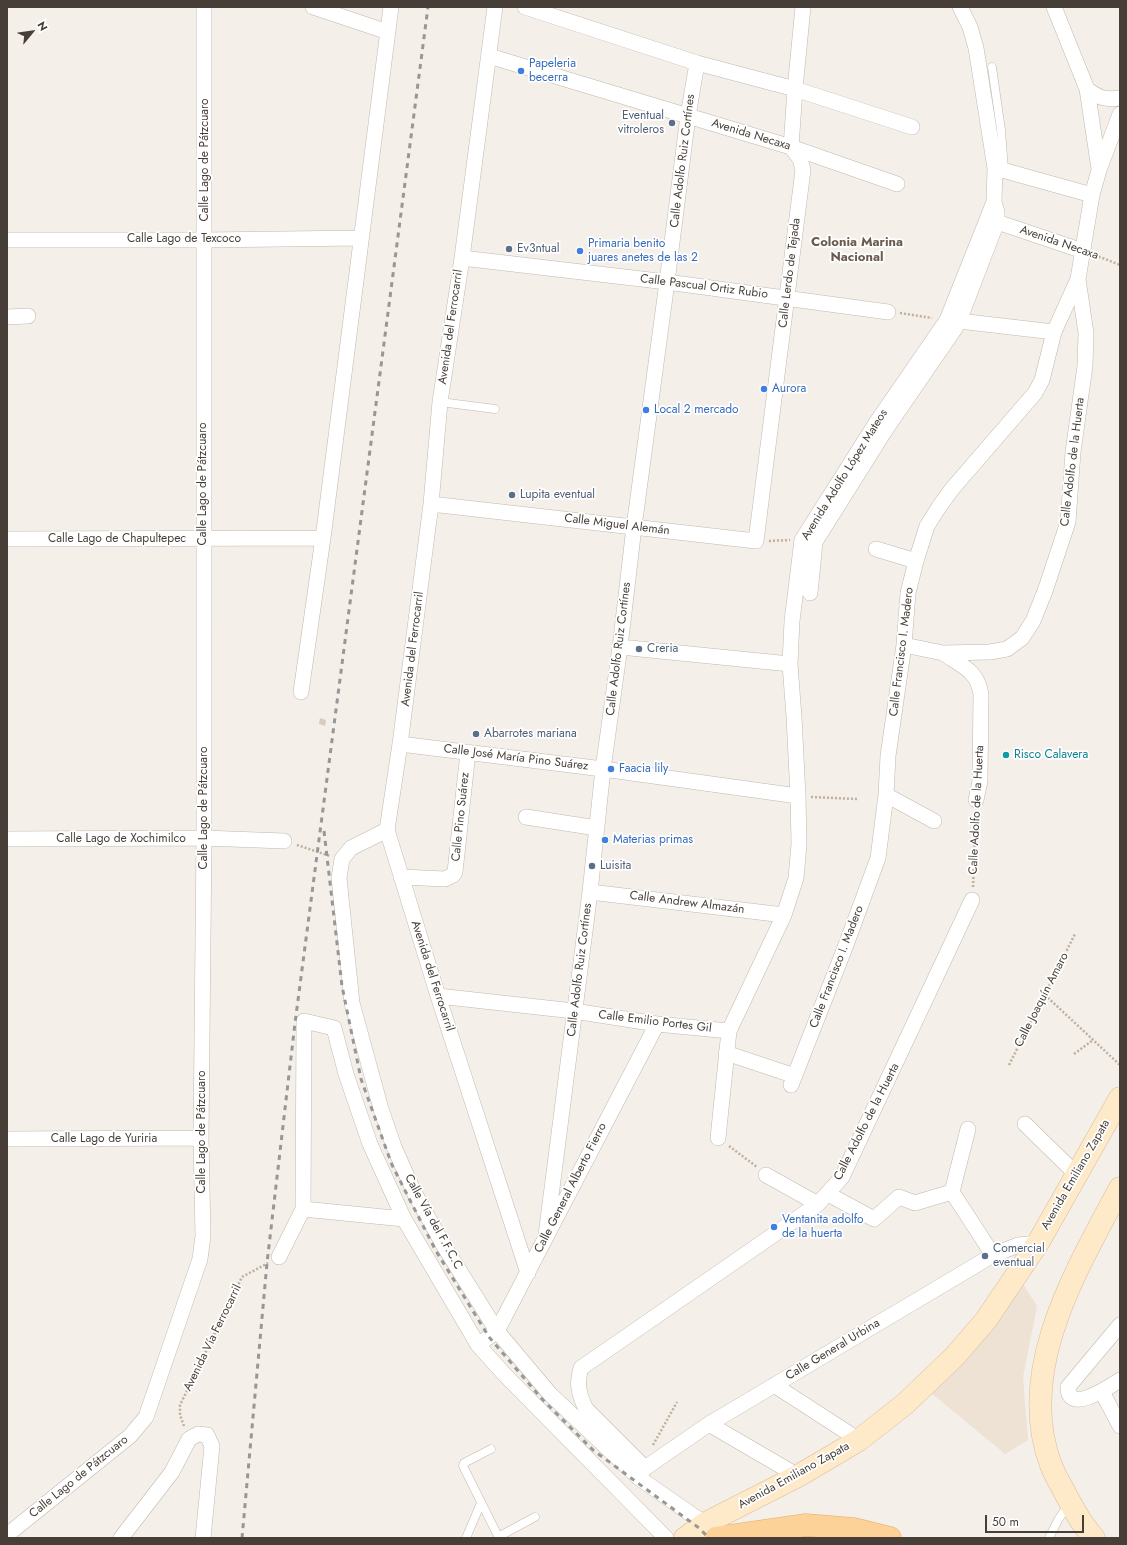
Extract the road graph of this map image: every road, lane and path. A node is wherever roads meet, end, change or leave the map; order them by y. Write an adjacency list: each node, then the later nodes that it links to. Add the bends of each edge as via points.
1 (204, 7): 28 (street, Calle Lago de Pátzcuaro)
2 (313, 7): 9 (street)
3 (391, 7): 9 (street)
4 (495, 7): 10 (street, Avenida del Ferrocarril)
5 (525, 7): 11 (street)
6 (803, 7): 13 (street)
7 (960, 7): 20 (street, Avenida Adolfo López Mateos, via 970,27 976,48)
8 (1057, 10): 14 (street)
9 (388, 32): 26 (street)
10 (489, 56): 17 (street, Avenida Necaxa); 30 (street, Avenida del Ferrocarril)
11 (697, 63): 13 (street); 17 (street, Calle Adolfo Ruiz Cortínes)
12 (992, 67): 20 (lane, via 1001,130)
13 (795, 89): 18 (street); 19 (street)
14 (1087, 89): 15 (street, via 1104,99); 21 (street)
15 (1120, 98)
16 (1120, 114): 21 (street, Calle Francisco I. Madero)
17 (688, 116): 19 (street, Avenida Necaxa); 33 (street, Calle Adolfo Ruiz Cortínes)
18 (912, 127)
19 (791, 147): 22 (street, Avenida Necaxa); 34 (street, Calle Lerdo de Tejada, via 800,159 803,170)
20 (1000, 169): 23 (street); 24 (street, Avenida Adolfo López Mateos)
21 (1099, 170): 23 (street, Calle Francisco I. Madero)
22 (898, 184)
23 (1092, 195): 29 (street, Calle Francisco I. Madero)
24 (994, 202): 25 (street); 38 (street, Avenida Adolfo López Mateos)
25 (997, 222): 29 (street, Avenida Necaxa); 38 (street)
26 (361, 238): 28 (street, Calle Lago de Texcoco); 45 (street)
27 (7, 240): 28 (street, Calle Lago de Texcoco)
28 (205, 240): 47 (street, Calle Lago de Pátzcuaro)
29 (1083, 251): 31 (path, Avenida Necaxa); 32 (street, Calle Francisco I. Madero); 42 (street, via 1092,332)
30 (462, 258): 33 (street, Calle Pascual Ortiz Rubio); 40 (street, Avenida del Ferrocarril)
31 (1120, 265)
32 (1078, 279): 39 (street, Calle Francisco I. Madero); 55 (street, Calle Adolfo de la Huerta, via 1086,333 1085,366 1073,452 1068,522 1045,591 1033,621 1022,638 1007,648 990,652)
33 (667, 282): 34 (street, Calle Pascual Ortiz Rubio); 44 (street, Calle Adolfo Ruiz Cortínes)
34 (786, 297): 35 (street, Calle Pascual Ortiz Rubio); 49 (street, Calle Lerdo de Tejada)
35 (888, 312): 38 (path)
36 (7, 316): 37 (street)
37 (28, 316)
38 (953, 320): 39 (street); 48 (street, Avenida Adolfo López Mateos, via 876,423); 52 (street, via 815,542)
39 (1054, 332): 51 (street, Calle Francisco I. Madero, via 1042,380 1035,393 939,507 927,526)
40 (440, 402): 41 (lane); 43 (street, Avenida del Ferrocarril)
41 (495, 409)
42 (1082, 432)
43 (431, 504): 44 (street, Calle Miguel Alemán); 58 (street, Avenida del Ferrocarril)
44 (634, 527): 49 (street, Calle Miguel Alemán); 54 (street, Calle Adolfo Ruiz Cortínes)
45 (323, 538): 47 (street, Calle Lago de Chapultepec); 57 (street)
46 (7, 539): 47 (street, Calle Lago de Chapultepec)
47 (203, 539): 69 (street, Calle Lago de Pátzcuaro)
48 (802, 540): 49 (path); 56 (street, Avenida Adolfo López Mateos, via 792,621)
49 (756, 542)
50 (876, 549): 51 (street)
51 (916, 560): 53 (street, Calle Francisco I. Madero, via 908,593)
52 (810, 593)
53 (904, 645): 55 (street); 61 (street, Calle Francisco I. Madero, via 888,756)
54 (620, 647): 56 (street); 60 (street, Calle Adolfo Ruiz Cortínes)
55 (943, 653): 64 (street, Calle Adolfo de la Huerta, via 970,670 976,676 979,685 980,781)
56 (790, 664): 62 (street, Avenida Adolfo López Mateos)
57 (301, 692)
58 (400, 744): 59 (street, Calle José María Pino Suárez); 68 (street, Avenida del Ferrocarril)
59 (468, 752): 60 (street, Calle José María Pino Suárez); 73 (street, Calle Pino Suárez, via 455,872 445,879)
60 (603, 769): 62 (street, Calle José María Pino Suárez); 67 (street, Calle Adolfo Ruiz Cortínes)
61 (886, 795): 66 (street); 84 (street, Calle Francisco I. Madero, via 878,858 793,1080)
62 (798, 796): 63 (path); 76 (street, Avenida Adolfo López Mateos, via 799,844 796,878)
63 (857, 799)
64 (976, 800): 75 (path, Calle Adolfo de la Huerta)
65 (526, 817): 67 (street)
66 (934, 821)
67 (596, 828): 74 (street, Calle Adolfo Ruiz Cortínes)
68 (387, 830): 72 (street, via 351,848); 73 (street, Avenida del Ferrocarril)
69 (204, 838): 70 (street, Calle Lago de Xochimilco); 71 (street, Calle Lago de Xochimilco); 91 (street, Calle Lago de Pátzcuaro)
70 (7, 839)
71 (284, 841): 72 (path)
72 (342, 859): 107 (street, Calle Vía del F.F.C.C, via 339,878 352,1003 383,1115 415,1194)
73 (401, 877): 79 (street, Avenida del Ferrocarril)
74 (590, 892): 76 (street, Calle Andrew Almazán); 80 (street, Calle Adolfo Ruiz Cortínes)
75 (972, 900): 98 (street, Calle Adolfo de la Huerta, via 842,1177)
76 (784, 914): 82 (street, Avenida Adolfo López Mateos)
77 (1075, 934): 78 (path, Calle Joaquín Amaro)
78 (1045, 995): 83 (path); 86 (path, Calle Joaquín Amaro)
79 (438, 996): 80 (street, Calle Emilio Portes Gil); 105 (street, Avenida del Ferrocarril)
80 (574, 1011): 81 (street, Calle Emilio Portes Gil); 101 (street, Calle Adolfo Ruiz Cortínes)
81 (657, 1024): 82 (street, Calle Emilio Portes Gil); 101 (street, Calle General Alberto Fierro)
82 (729, 1031): 84 (street, Avenida Adolfo López Mateos)
83 (1093, 1040): 85 (path); 87 (path)
84 (726, 1053): 92 (street, Avenida Adolfo López Mateos)
85 (1074, 1054)
86 (1009, 1065)
87 (1120, 1065)
88 (1120, 1098): 95 (main road, Avenida Emiliano Zapata)
89 (1026, 1124): 95 (street)
90 (968, 1129): 97 (street)
91 (201, 1138): 93 (street, Calle Lago de Yuriria); 124 (street, Calle Lago de Pátzcuaro, via 203,1236 200,1259 146,1417 130,1436)
92 (718, 1138): 94 (path)
93 (7, 1139)
94 (766, 1175): 98 (street)
95 (1077, 1175): 102 (main road, Avenida Emiliano Zapata)
96 (1120, 1188): 121 (main road, via 1082,1260 1061,1307 1045,1357 1040,1395 1042,1435 1051,1465)
97 (952, 1192): 98 (street, via 914,1203 899,1197 874,1219); 103 (street)
98 (823, 1199): 118 (street, Calle Adolfo de la Huerta, via 582,1368 578,1377 580,1399 586,1409)
99 (303, 1209): 100 (street); 100 (street, Calle Vía del F.F.C.C, via 304,1021 334,1028 346,1074 370,1144); 104 (street)
100 (404, 1220): 108 (street, Calle Vía del F.F.C.C)
101 (546, 1235): 105 (street, Calle General Alberto Fierro)
102 (1038, 1243): 103 (street, Calle General Urbina, via 1018,1244); 116 (main road, Avenida Emiliano Zapata, via 986,1320 955,1356 905,1404)
103 (993, 1255): 110 (street, Calle General Urbina)
104 (279, 1257): 115 (path, Avenida Vía Ferrocarril, via 242,1277 180,1405 180,1415)
105 (528, 1273): 107 (street, Calle General Alberto Fierro)
106 (1120, 1325): 111 (street, via 1068,1387 1071,1397 1079,1400)
107 (497, 1331): 108 (street, Calle General Alberto Fierro); 118 (street, Calle Vía del F.F.C.C, via 550,1394)
108 (478, 1344): 129 (street, Calle Vía del F.F.C.C, via 505,1375)
109 (1120, 1380): 111 (street)
110 (774, 1385): 113 (street, Calle General Urbina); 116 (street)
111 (1102, 1392): 114 (street)
112 (677, 1402): 118 (path)
113 (709, 1424): 118 (street, Calle General Urbina); 119 (street)
114 (1120, 1426)
115 (189, 1439): 125 (street, via 172,1472); 126 (street, via 198,1434 207,1436 212,1446)
116 (859, 1440): 119 (main road, Avenida Emiliano Zapata)
117 (491, 1449): 120 (lane, via 464,1463 463,1466)
118 (642, 1470): 123 (street, Calle Vía del F.F.C.C)
119 (798, 1476): 123 (main road, Avenida Emiliano Zapata)
120 (481, 1503): 127 (lane); 128 (lane)
121 (1070, 1503): 132 (lane); 133 (main road)
122 (536, 1517): 128 (lane)
123 (715, 1533): 130 (main road, Avenida Emiliano Zapata); 131 (main road, via 806,1525 854,1529)
124 (7, 1535)
125 (121, 1538)
126 (203, 1538)
127 (466, 1538)
128 (498, 1538)
129 (666, 1538)
130 (685, 1538)
131 (890, 1538)
132 (1049, 1538)
133 (1094, 1538)

